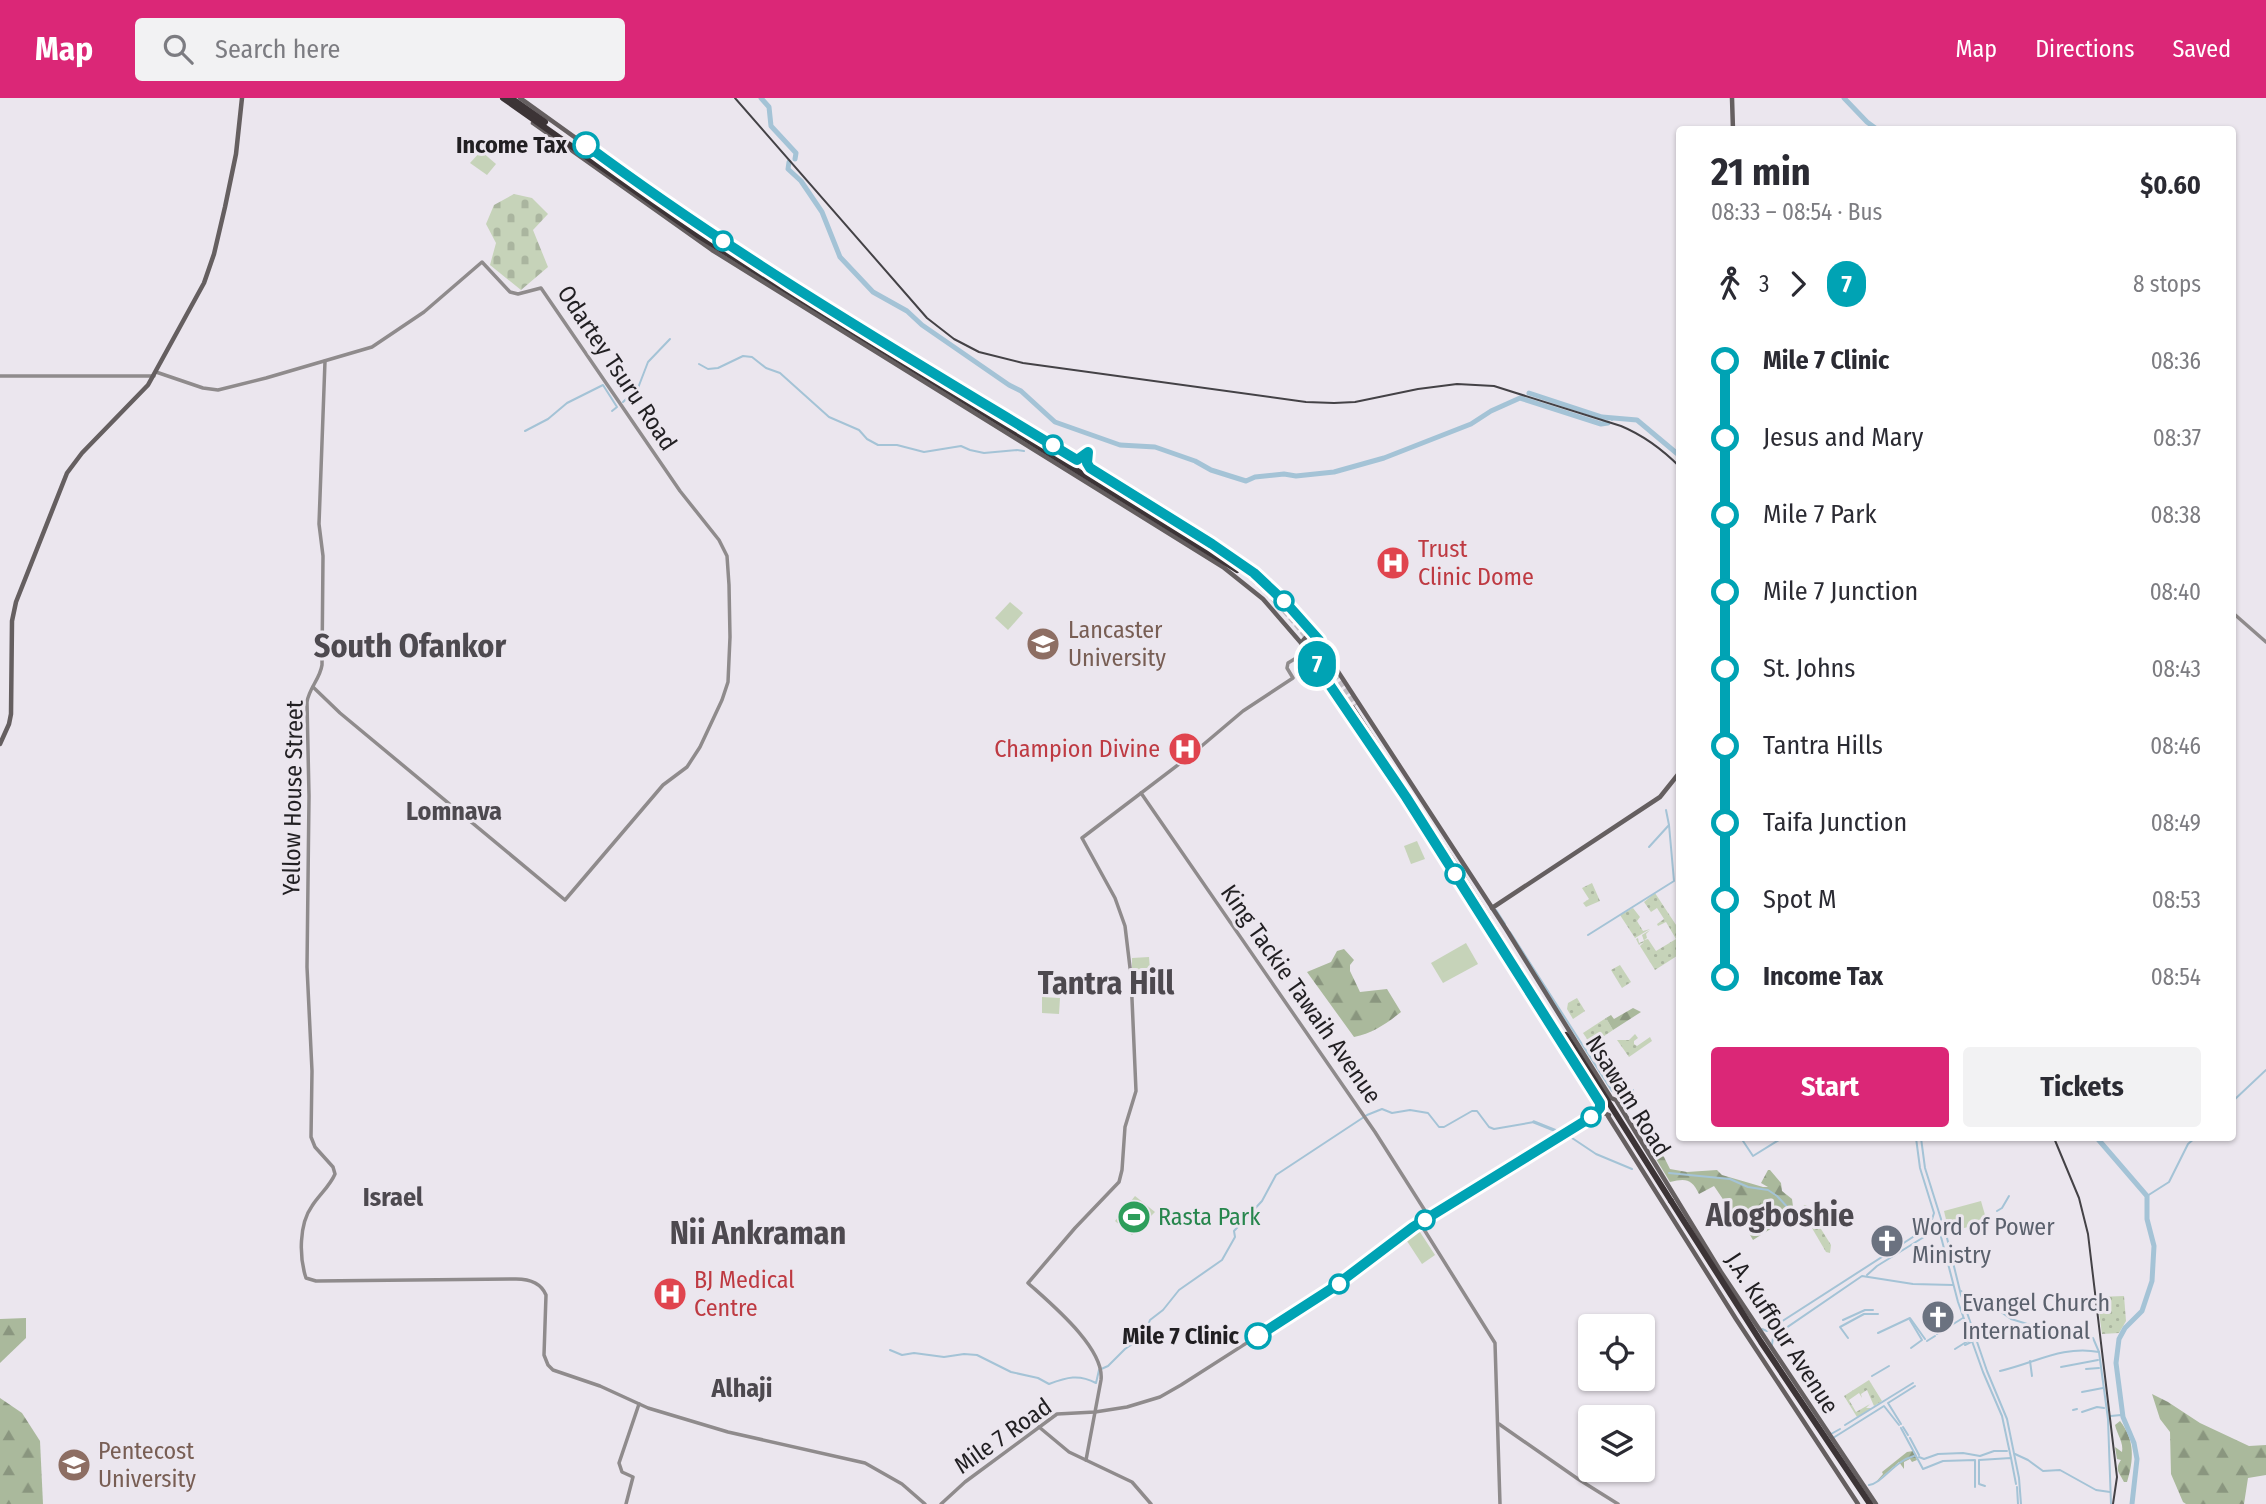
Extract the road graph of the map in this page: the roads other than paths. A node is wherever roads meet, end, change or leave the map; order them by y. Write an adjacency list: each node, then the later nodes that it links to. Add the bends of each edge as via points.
1 (242, 98): 9 (main road, via 236,154 210,267)
2 (501, 98): 6 (highway); 16 (main road, via 712,250 1223,566 1264,599)
3 (511, 98): 6 (highway)
4 (520, 98): 13 (main road, via 704,230 1233,557 1276,593)
5 (1732, 98): 7 (main road)
6 (525, 111): 11 (highway, via 699,236)
7 (1732, 126)
8 (325, 361): 9 (street, Odartey Tsuru Road, via 218,390); 19 (street, Yellow House Street, via 319,524 324,639 321,672); 19 (street, Odartey Tsuru Road, via 364,350 401,329 482,262 510,292 541,288 673,481 719,540 727,556 730,627 722,701 691,762 653,797 565,900)
9 (155, 374): 10 (street, Odartey Tsuru Road); 21 (main road, via 143,393 82,453 60,488 14,607 11,715)
10 (0, 376)
11 (1238, 569)
12 (2236, 616): 14 (street)
13 (1315, 636): 15 (main road); 16 (main road, via 1306,637)
14 (2266, 642)
15 (1320, 644): 17 (main road, via 1318,651); 24 (main road)
16 (1302, 645): 17 (main road); 18 (street)
17 (1307, 653): 18 (street); 26 (main road, via 1397,784)
18 (1298, 655): 23 (street, via 1287,666 1293,678 1243,711)
19 (313, 687): 32 (street, Yellow House Street, via 307,702 311,1137 335,1174 305,1219 306,1278 531,1281 546,1295 544,1352 550,1368)
20 (1353, 707): 44 (highway, Nsawam Road, bridge, via 1457,861 1669,1202)
21 (0, 744)
22 (1676, 777): 24 (main road, via 1660,797)
23 (1141, 793): 30 (street, King Tackie Tawaih Avenue); 33 (street, via 1082,838 1125,926 1136,1091 1125,1126 1122,1170 1119,1182 1028,1283 1068,1318 1101,1369)
24 (1492, 908): 25 (main road)
25 (1611, 1098): 26 (main road); 27 (main road)
26 (1600, 1105): 28 (main road); 29 (street)
27 (1618, 1107): 28 (main road); 45 (main road, J.A. Kuffour Avenue)
28 (1606, 1115): 29 (street); 43 (main road, J.A. Kuffour Avenue)
29 (1593, 1116): 30 (street, Mile 7 Road)
30 (1429, 1217): 31 (street, Mile 7 Road)
31 (1420, 1223): 33 (street, Mile 7 Road, via 1316,1300 1181,1385 1142,1403); 34 (street, via 1494,1341)
32 (639, 1404): 37 (street, via 619,1466 633,1477); 38 (street, via 745,1436 865,1463 902,1484)
33 (1096, 1412): 35 (street, Mile 7 Road, via 1059,1413); 36 (street)
34 (1499, 1424): 41 (street); 42 (street)
35 (1039, 1426): 36 (street, via 1064,1449); 39 (street, Mile 7 Road)
36 (1086, 1460): 40 (street, via 1132,1482)
37 (626, 1504)
38 (925, 1504)
39 (941, 1504)
40 (1151, 1504)
41 (1500, 1504)
42 (1618, 1504)
43 (1858, 1504)
44 (1868, 1504)
45 (1876, 1504)

